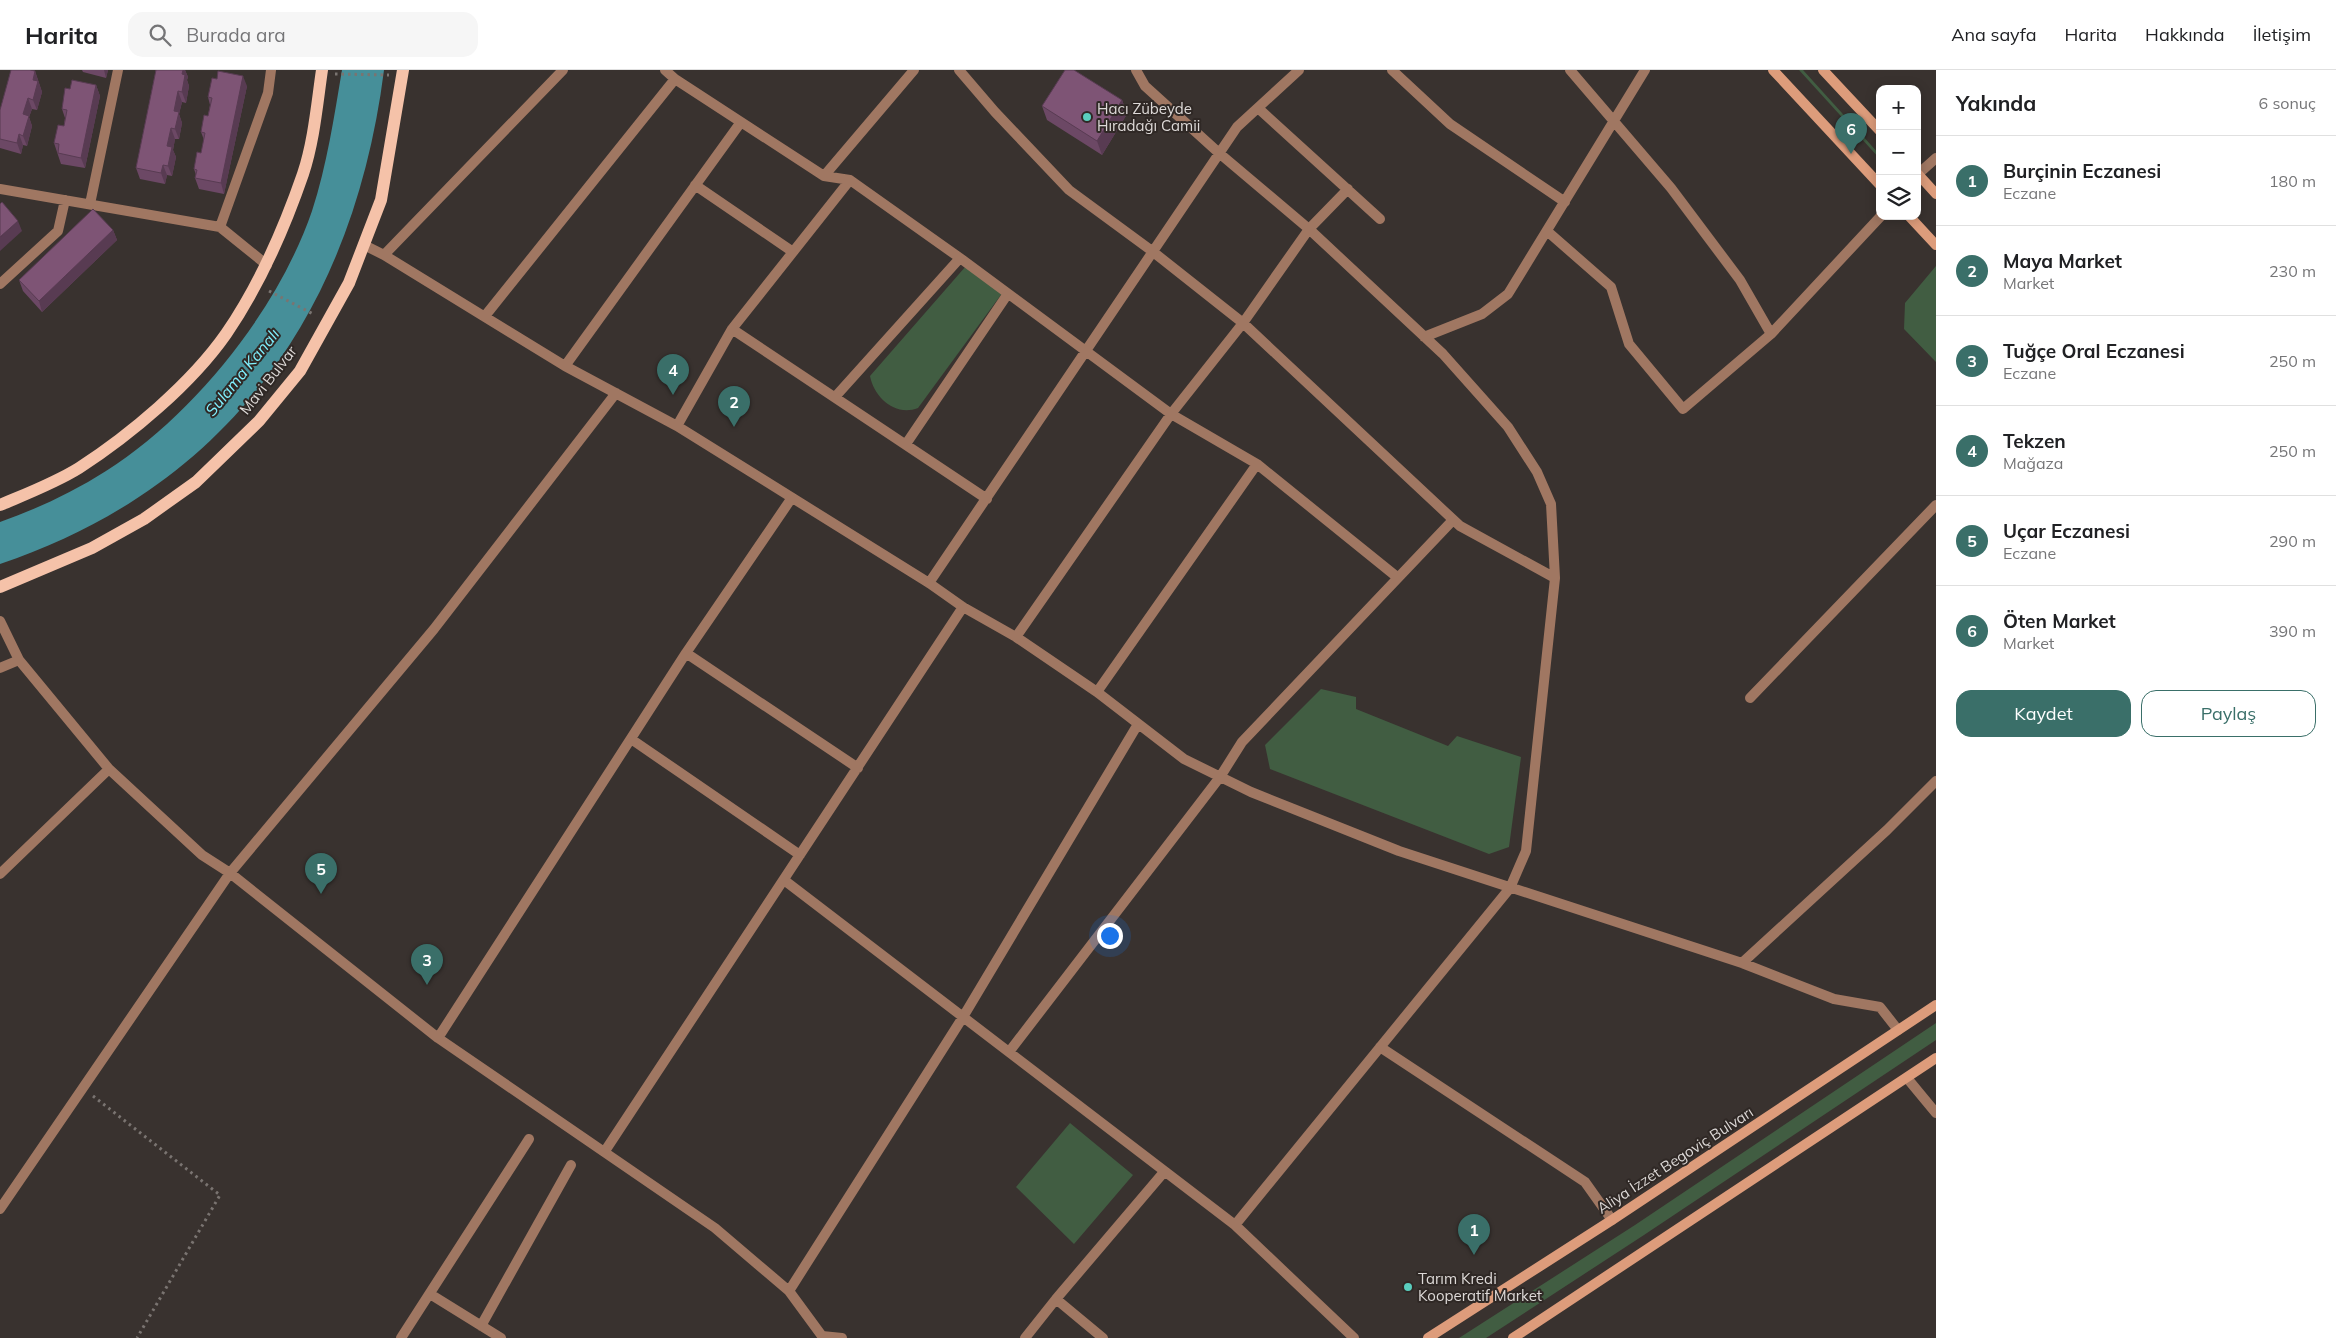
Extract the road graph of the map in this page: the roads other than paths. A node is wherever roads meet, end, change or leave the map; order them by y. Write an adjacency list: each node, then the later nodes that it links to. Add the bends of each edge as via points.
1 (118, 70): 34 (street)
2 (271, 70): 38 (street, via 268,93)
3 (563, 70): 45 (street)
4 (665, 70): 16 (street)
5 (914, 70): 25 (street)
6 (959, 70): 43 (street, via 1069,190)
7 (1136, 70): 21 (street, via 1145,86)
8 (1299, 70): 17 (street)
9 (1392, 70): 33 (street, via 1450,124)
10 (1570, 70): 18 (street)
11 (1645, 70): 18 (street)
12 (1773, 70): 27 (main road)
13 (1823, 70): 20 (main road)
14 (327, 72): 47 (main road, via 303,173)
15 (397, 73): 41 (main road, Mavi Bulvar, via 381,200)
16 (675, 79): 19 (street); 50 (street)
17 (1258, 108): 21 (street, via 1237,127); 30 (street)
18 (1614, 120): 33 (street); 53 (street, via 1671,188 1740,280)
19 (741, 122): 25 (street); 28 (street)
20 (1879, 130)
21 (1219, 154): 39 (street); 43 (street)
22 (1936, 158): 23 (street)
23 (1921, 171)
24 (1919, 175): 31 (main road)
25 (824, 176): 26 (street)
26 (850, 180): 44 (street); 46 (street)
27 (1876, 180)
28 (695, 185): 44 (street); 56 (street)
29 (0, 188): 32 (street)
30 (1348, 189): 35 (street); 39 (street)
31 (1936, 194)
32 (65, 200): 34 (street); 48 (street, via 58,231)
33 (1564, 202): 40 (street)
34 (90, 204): 38 (street)
35 (1380, 219)
36 (1877, 220): 53 (street)
37 (1913, 220): 42 (main road)
38 (220, 227): 47 (street)
39 (1308, 229): 51 (street); 54 (street)
40 (1547, 231): 53 (street, via 1611,287 1629,344 1683,409); 54 (street, via 1508,294 1482,314)
41 (364, 245): 45 (street); 71 (main road, Mavi Bulvar, via 349,282 300,371 259,421 196,482 144,519 92,548)
42 (1936, 245)
43 (1152, 251): 51 (street); 55 (street)
44 (793, 252): 52 (street)
45 (384, 255): 50 (street)
46 (960, 258): 49 (street); 58 (street)
47 (267, 265): 66 (main road, via 225,334 181,386 133,430 77,469)
48 (0, 284)
49 (1008, 295): 55 (street); 61 (street)
50 (485, 316): 56 (street)
51 (1243, 323): 59 (street); 67 (street)
52 (732, 329): 58 (street); 60 (street)
53 (1772, 334)
54 (1424, 337): 69 (street, via 1508,427 1536,472 1551,504)
55 (1085, 350): 59 (street); 64 (street)
56 (565, 366): 57 (street)
57 (616, 393): 60 (street); 87 (street, via 434,629)
58 (835, 397): 61 (street)
59 (1171, 414): 62 (street); 74 (street)
60 (676, 426): 63 (street)
61 (906, 444): 64 (street)
62 (1256, 464): 68 (street); 78 (street)
63 (790, 498): 70 (street); 75 (street)
64 (988, 498): 70 (street)
65 (1936, 504): 79 (street)
66 (0, 505)
67 (1453, 520): 68 (street); 69 (street)
68 (1397, 577): 84 (street, via 1242,742)
69 (1555, 578): 90 (street, via 1526,851)
70 (930, 583): 72 (street)
71 (0, 587)
72 (963, 607): 74 (street); 82 (street)
73 (0, 621): 76 (street)
74 (1016, 637): 78 (street)
75 (686, 653): 81 (street); 82 (street)
76 (18, 660): 77 (street); 83 (street)
77 (0, 668)
78 (1097, 692): 80 (street)
79 (1750, 698)
80 (1138, 724): 84 (street, via 1184,759); 93 (street)
81 (631, 739): 86 (street); 95 (street)
82 (858, 768): 86 (street)
83 (108, 769): 87 (street, via 202,855); 88 (street)
84 (1220, 777): 90 (street, via 1399,851); 97 (street)
85 (1936, 781): 91 (street)
86 (800, 856): 89 (street)
87 (230, 873): 95 (street); 105 (street)
88 (0, 874)
89 (784, 880): 93 (street); 102 (street)
90 (1510, 888): 91 (street); 96 (street)
91 (1742, 963): 94 (street, via 1834,999 1880,1007)
92 (1936, 1005): 94 (main road, Aliya İzzet Begoviç Bulvarı)
93 (964, 1017): 97 (street); 108 (street)
94 (1898, 1030): 106 (main road, Aliya İzzet Begoviç Bulvarı)
95 (438, 1038): 102 (street)
96 (1380, 1047): 106 (street, via 1586,1182); 107 (street)
97 (1009, 1052): 104 (street)
98 (1936, 1058): 99 (main road)
99 (1907, 1078): 100 (street); 119 (main road)
100 (1936, 1113)
101 (529, 1139): 109 (street)
102 (605, 1151): 108 (street, via 715,1228)
103 (571, 1165): 111 (street)
104 (1164, 1172): 107 (street); 110 (street)
105 (0, 1209)
106 (1612, 1220): 118 (main road, Aliya İzzet Begoviç Bulvarı)
107 (1234, 1225): 117 (street)
108 (789, 1291): 114 (street, via 822,1336)
109 (430, 1294): 111 (street); 113 (street)
110 (1056, 1299): 115 (street); 116 (street)
111 (481, 1326): 112 (street)
112 (498, 1337)
113 (401, 1338)
114 (842, 1338)
115 (1025, 1338)
116 (1103, 1338)
117 (1354, 1338)
118 (1428, 1338)
119 (1513, 1338)

